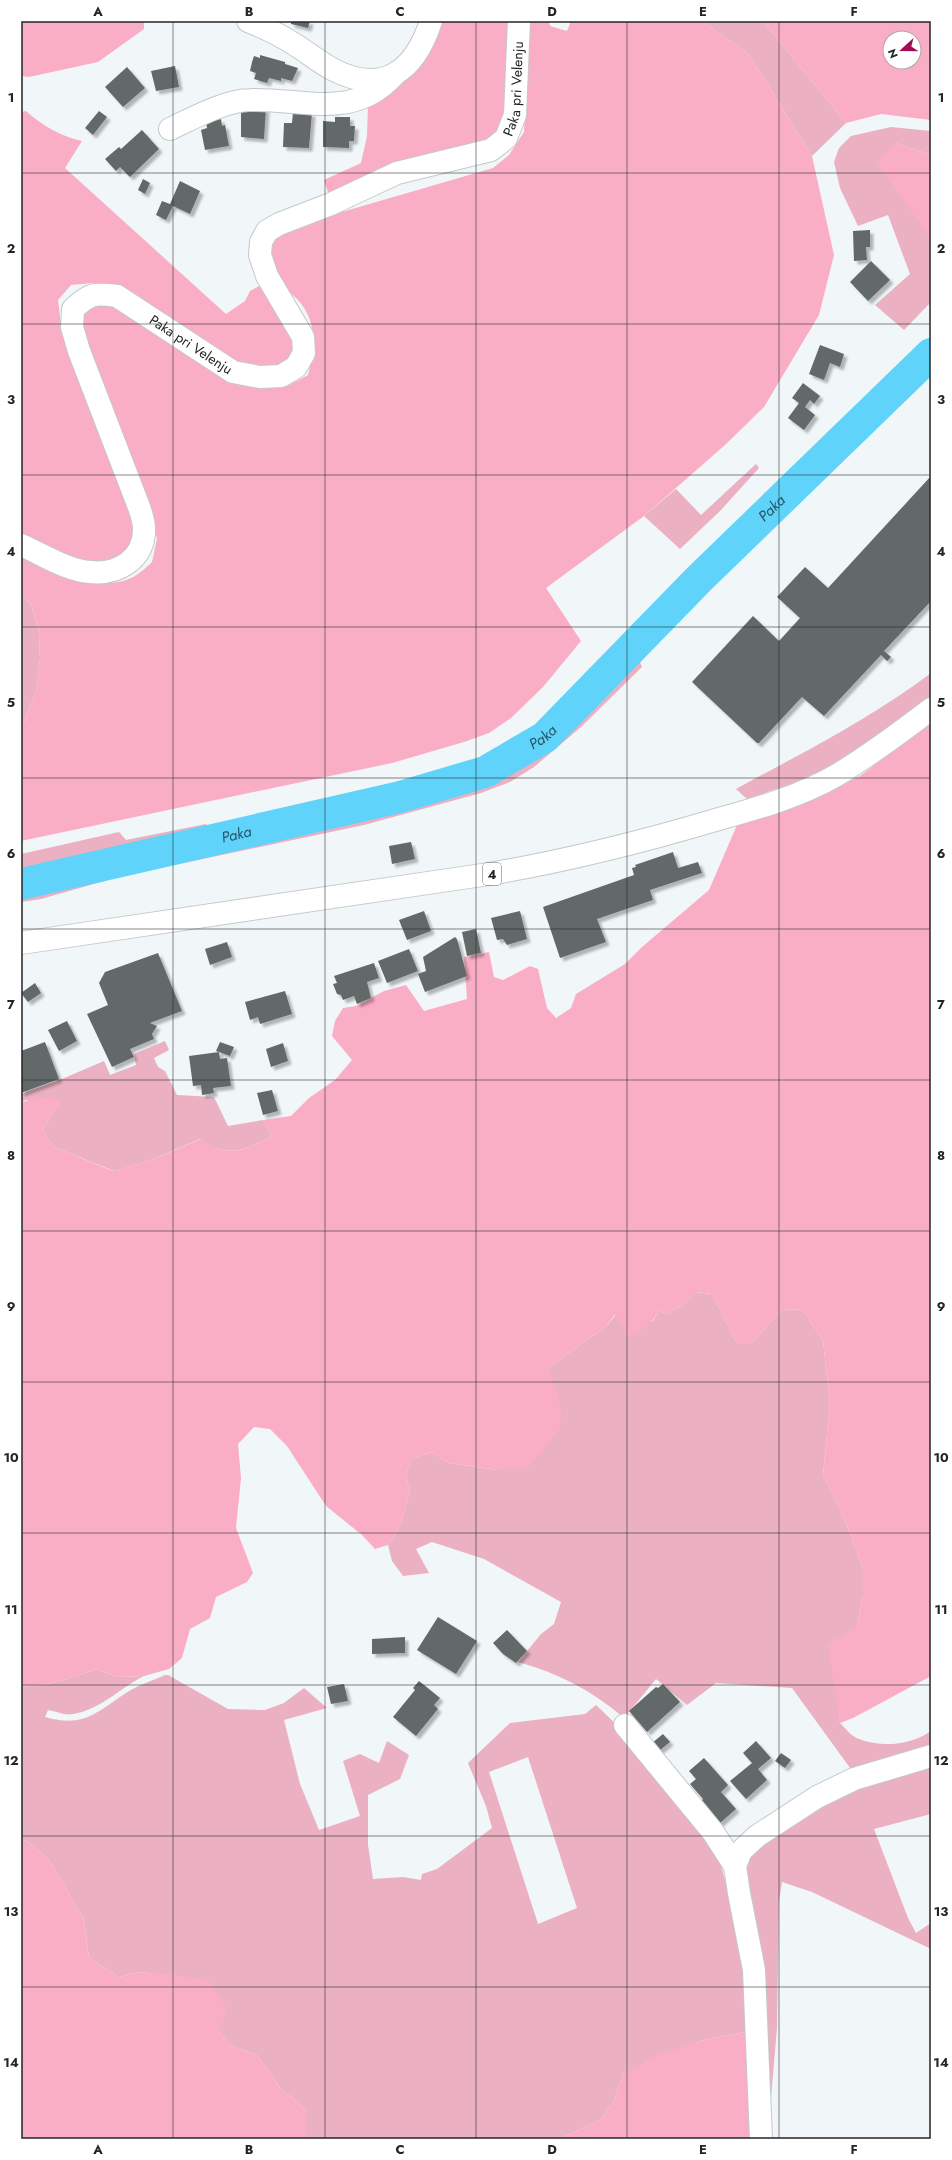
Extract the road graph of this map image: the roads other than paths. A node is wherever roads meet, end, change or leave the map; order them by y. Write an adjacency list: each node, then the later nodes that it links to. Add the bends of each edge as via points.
1 (248, 21): 4 (street, via 294,44 332,69 354,78 376,81)
2 (431, 21): 4 (street, via 413,59)
3 (519, 21): 6 (street, Paka pri Velenju, via 515,115 506,138 490,150 397,173 267,231 261,242 260,255 267,276 303,337 304,352 296,367 281,376 260,378 233,372 117,296 99,293 85,297 73,308 72,327 79,351 139,507 144,528 139,548 131,562 113,571 90,572 70,568)
4 (394, 75): 5 (street, via 377,91 357,101 333,104 248,100 203,112)
5 (170, 129)
6 (21, 545)
7 (931, 709): 8 (street, 4, via 898,735 836,775 793,796 615,848 559,862 481,876)
8 (21, 943)
9 (625, 1725): 11 (street, via 713,1832)
10 (931, 1756): 11 (street, via 854,1779 817,1797 757,1836 741,1851)
11 (735, 1866): 12 (street, via 754,1970)
12 (761, 2139)

